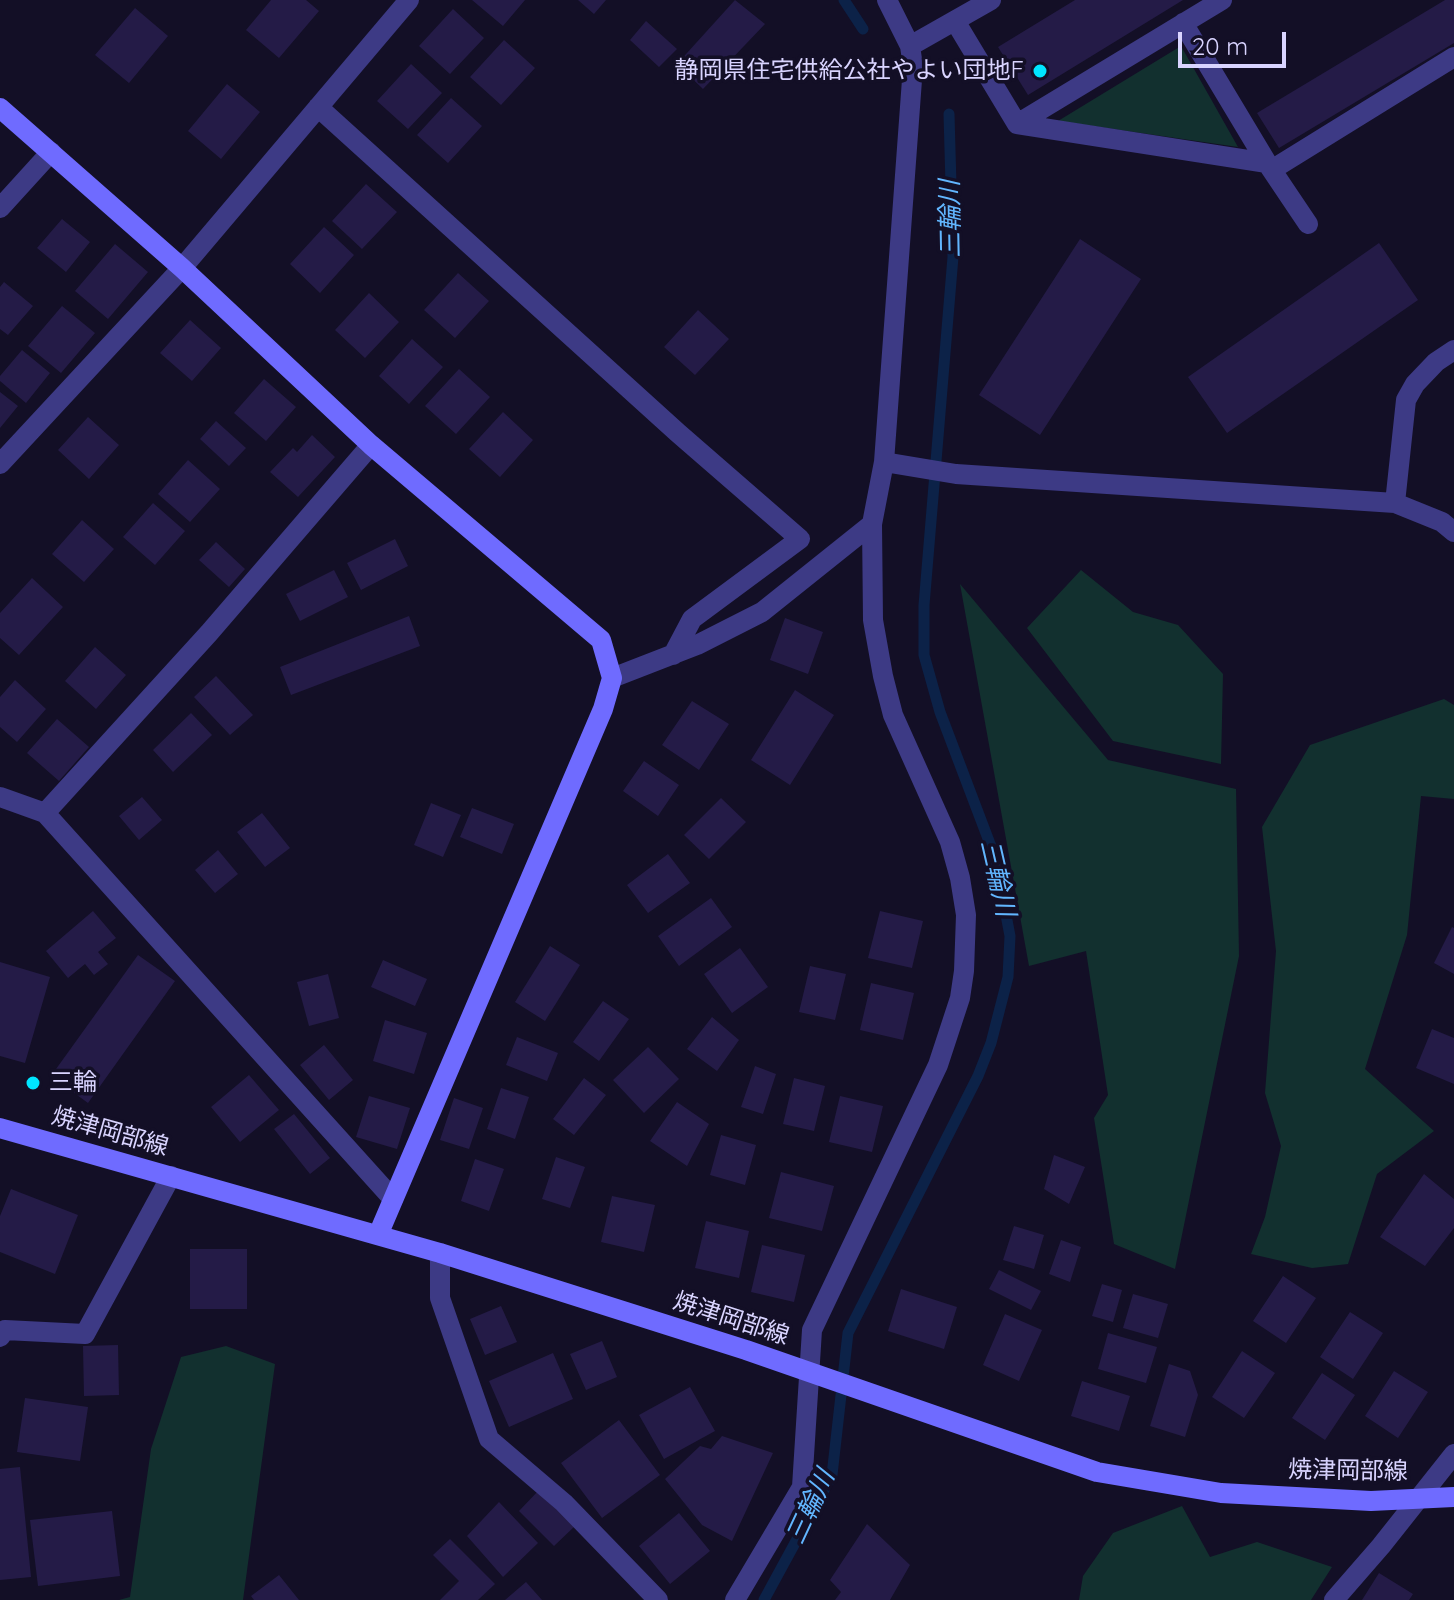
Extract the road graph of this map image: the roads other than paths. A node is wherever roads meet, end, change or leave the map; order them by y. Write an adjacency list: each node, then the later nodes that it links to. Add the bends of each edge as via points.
1 (409, 0): 9 (street)
2 (887, 0): 7 (street)
3 (991, 0): 5 (street)
4 (1222, 0): 6 (street)
5 (955, 21): 7 (street); 11 (street)
6 (1183, 23): 11 (street); 13 (street)
7 (910, 46): 19 (street, via 911,107)
8 (1454, 57): 13 (street)
9 (318, 107): 16 (street); 24 (street, via 800,539 692,619)
10 (0, 108): 12 (main road)
11 (1017, 124): 13 (street)
12 (51, 152): 14 (street); 16 (main road)
13 (1270, 166): 15 (street)
14 (0, 208)
15 (1308, 224)
16 (182, 268): 18 (main road); 20 (street)
17 (1454, 350): 21 (street, via 1436,362 1406,400)
18 (371, 445): 25 (main road, via 601,640); 27 (street)
19 (884, 462): 21 (street, via 956,474); 22 (street)
20 (0, 464)
21 (1395, 503): 23 (street)
22 (872, 524): 24 (street, via 762,612); 34 (street, via 873,620 883,676 893,715 950,842 960,878 966,915 964,971 938,1065 812,1330)
23 (1454, 532)
24 (673, 655): 25 (street)
25 (612, 678): 30 (main road)
26 (0, 797): 27 (street)
27 (45, 813): 30 (street)
28 (0, 1128): 29 (main road, 焼津岡部線)
29 (171, 1176): 31 (main road, 焼津岡部線); 33 (street, via 85,1334 5,1330)
30 (393, 1199): 31 (main road)
31 (378, 1235): 32 (main road, 焼津岡部線)
32 (440, 1253): 34 (main road, 焼津岡部線); 38 (street, via 440,1298 489,1439 564,1503)
33 (0, 1337)
34 (810, 1374): 36 (main road, 焼津岡部線, via 1097,1472 1221,1493 1371,1501); 39 (street, via 802,1487)
35 (1454, 1454): 36 (street)
36 (1419, 1497): 37 (main road, 焼津岡部線); 40 (street)
37 (1454, 1497)
38 (658, 1600)
39 (735, 1600)
40 (1334, 1600)

